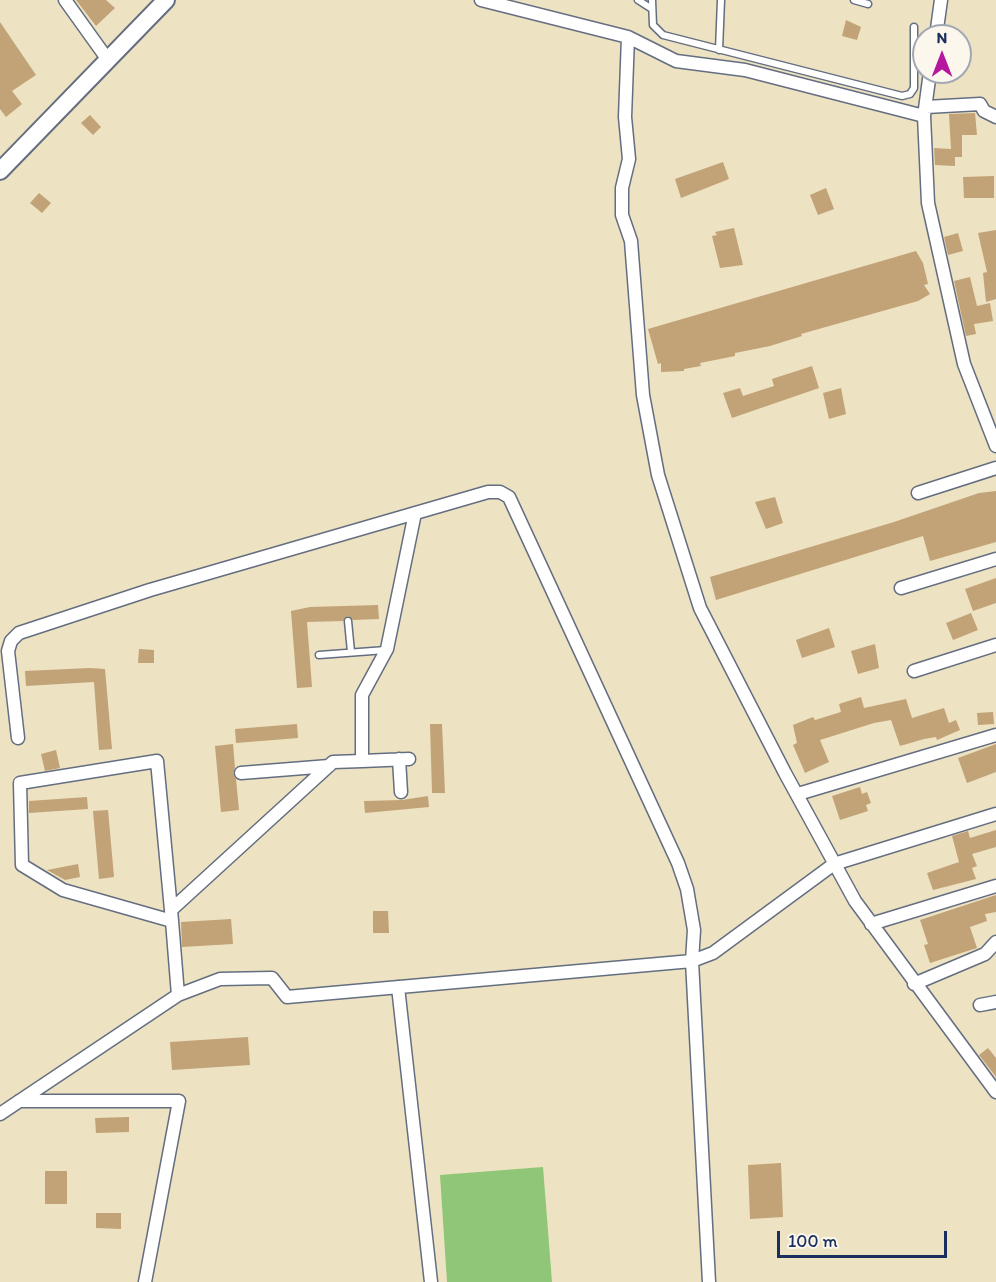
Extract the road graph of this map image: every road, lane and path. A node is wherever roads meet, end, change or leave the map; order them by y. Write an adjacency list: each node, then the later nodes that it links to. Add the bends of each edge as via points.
1 (65, 0): 14 (street)
2 (166, 0): 14 (street)
3 (481, 0): 12 (street)
4 (638, 0): 10 (lane)
5 (652, 0): 10 (lane)
6 (721, 0): 13 (lane)
7 (854, 0): 9 (lane)
8 (941, 0): 11 (street)
9 (868, 4)
10 (652, 9): 13 (lane, via 653,25 663,35)
11 (938, 24)
12 (628, 37): 17 (street, via 676,61 745,70); 38 (street, via 625,117 629,159 622,189 622,215 631,241 643,395 658,475 700,608)
13 (719, 50): 15 (lane, via 906,96)
14 (108, 60): 19 (street)
15 (915, 84)
16 (928, 84): 17 (street)
17 (925, 111): 18 (street, via 980,104); 20 (street, via 928,203 964,364)
18 (996, 117)
19 (0, 171)
20 (996, 446)
21 (996, 468): 22 (street)
22 (918, 493)
23 (415, 513): 28 (street); 33 (street, via 150,590 19,633 8,651); 45 (street, via 488,492 500,492 513,501 678,863 687,889 693,930)
24 (996, 558): 25 (street)
25 (901, 588)
26 (348, 621): 29 (lane)
27 (996, 645): 31 (street)
28 (387, 650): 29 (lane); 34 (street, via 362,695)
29 (351, 652): 30 (lane)
30 (319, 655)
31 (914, 670)
32 (996, 735): 38 (street)
33 (18, 738)
34 (362, 761): 35 (street, via 333,762); 37 (street, via 404,759)
35 (329, 766): 36 (street); 42 (street)
36 (241, 773)
37 (401, 792)
38 (798, 794): 40 (street)
39 (996, 814): 40 (street)
40 (834, 864): 43 (street); 45 (street, via 713,953)
41 (996, 886): 43 (street)
42 (171, 916): 42 (street, via 63,890 22,865 20,783 158,761); 48 (street)
43 (871, 924): 46 (street)
44 (996, 942): 46 (street, via 985,954)
45 (692, 962): 47 (street); 56 (street)
46 (914, 984): 51 (street)
47 (398, 987): 48 (street, via 287,997 272,978 220,979); 55 (street)
48 (178, 996): 52 (street)
49 (996, 1002): 50 (street)
50 (980, 1005)
51 (996, 1092)
52 (19, 1101): 53 (street); 54 (street, via 179,1101)
53 (0, 1114)
54 (145, 1282)
55 (431, 1282)
56 (710, 1282)

